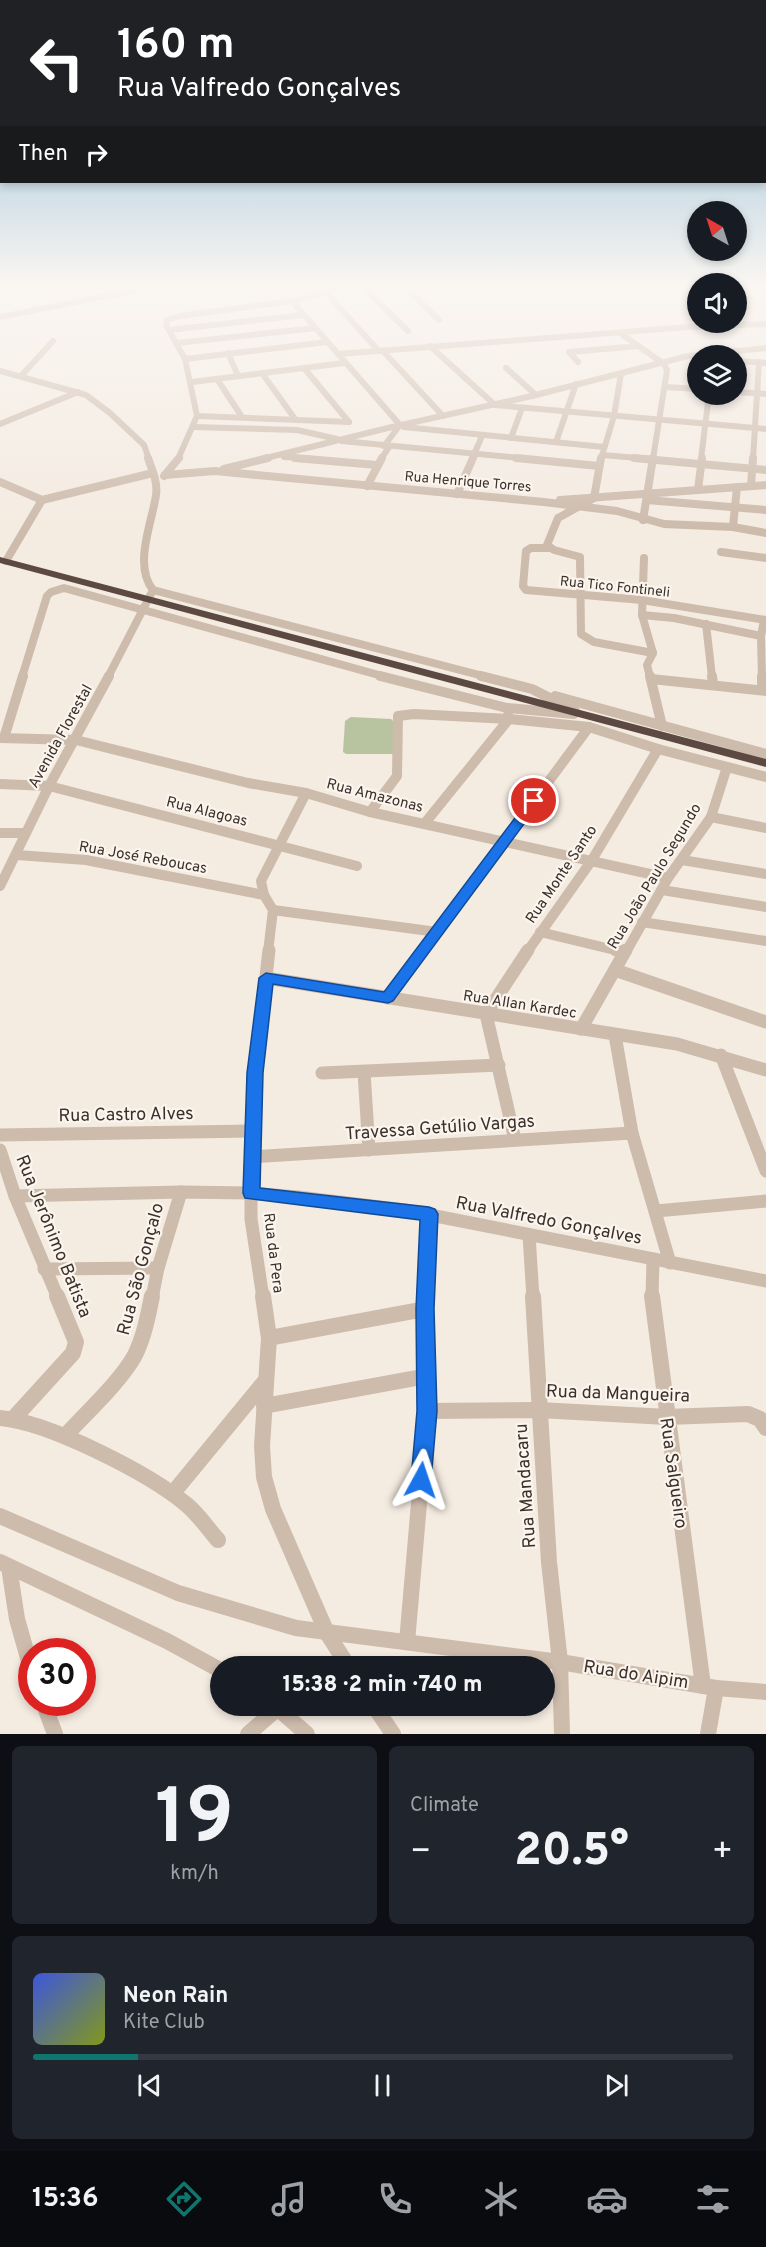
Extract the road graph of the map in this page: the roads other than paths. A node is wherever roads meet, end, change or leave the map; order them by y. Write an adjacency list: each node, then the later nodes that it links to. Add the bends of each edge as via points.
1 (29, 367): 16 (street)
2 (187, 367): 19 (street)
3 (234, 367): 17 (street)
4 (313, 367): 11 (street)
5 (347, 367): 43 (street)
6 (396, 367): 36 (street)
7 (453, 367): 30 (street)
8 (648, 367): 15 (street)
9 (665, 367): 21 (street)
10 (762, 367): 26 (street)
11 (304, 368): 14 (street); 39 (street, via 350,422)
12 (506, 368): 28 (street)
13 (0, 371): 16 (street)
14 (262, 373): 17 (street); 39 (street)
15 (621, 374): 20 (street); 37 (street)
16 (21, 376): 22 (street)
17 (238, 376): 18 (street)
18 (217, 379): 19 (street); 38 (street)
19 (192, 382): 35 (street)
20 (576, 384): 28 (street); 34 (street)
21 (665, 387): 23 (street); 40 (street)
22 (64, 388): 24 (street); 29 (street)
23 (687, 388)
24 (78, 392): 29 (street); 65 (street, via 137,437 148,454)
25 (747, 393): 26 (street)
26 (756, 393): 27 (street); 45 (street)
27 (766, 394)
28 (536, 395): 30 (street)
29 (55, 402): 42 (street)
30 (495, 405): 32 (street); 33 (street)
31 (708, 405): 41 (street)
32 (522, 408): 34 (street); 49 (street)
33 (468, 411): 36 (street); 47 (street)
34 (566, 412): 37 (street); 51 (street)
35 (197, 416): 38 (street); 44 (street)
36 (443, 416): 43 (street)
37 (614, 416): 40 (street); 53 (street)
38 (242, 417): 39 (street)
39 (295, 419)
40 (658, 419): 41 (street); 57 (street)
41 (706, 423): 45 (street); 58 (street)
42 (0, 424)
43 (399, 426): 47 (street); 50 (street); 52 (street)
44 (194, 427): 50 (street, via 297,430); 64 (street, via 181,456)
45 (754, 428): 46 (street); 61 (street)
46 (766, 429)
47 (464, 434): 48 (street)
48 (482, 436): 49 (street); 54 (street)
49 (511, 438): 51 (street)
50 (338, 440): 52 (street); 55 (street)
51 (556, 442): 53 (street)
52 (387, 446): 54 (street); 59 (street)
53 (604, 447): 56 (street)
54 (474, 454): 60 (street); 72 (street)
55 (277, 456): 59 (street); 63 (street)
56 (602, 456): 57 (street); 60 (street)
57 (652, 460): 58 (street); 73 (street)
58 (701, 464): 61 (street); 71 (street)
59 (376, 465): 68 (street)
60 (599, 466): 74 (street)
61 (752, 469): 62 (street); 69 (street)
62 (766, 470)
63 (215, 471): 64 (street, Rua Henrique Torres); 68 (street, Rua Henrique Torres)
64 (165, 475): 65 (street)
65 (155, 477): 75 (street); 89 (street, via 156,494 146,536)
66 (0, 482): 75 (street)
67 (766, 485): 69 (street)
68 (367, 486): 72 (street, Rua Henrique Torres)
69 (751, 486): 70 (street)
70 (737, 487): 71 (street); 78 (street)
71 (699, 490): 73 (street)
72 (457, 494): 76 (street, Rua Henrique Torres)
73 (645, 497): 74 (street); 78 (street); 80 (street)
74 (594, 498): 76 (street); 77 (street)
75 (42, 500): 87 (street)
76 (544, 502): 77 (street, Rua Henrique Torres)
77 (581, 507): 80 (street, Rua Henrique Torres, via 617,511); 83 (street, via 558,518)
78 (734, 507): 79 (street); 81 (street)
79 (766, 510)
80 (643, 520): 81 (street, Rua Henrique Torres)
81 (734, 527): 82 (street, Rua Henrique Torres)
82 (766, 533)
83 (549, 548): 88 (street, via 579,555); 88 (street, Rua Tico Fontineli, via 526,550 524,588)
84 (721, 552): 86 (street)
85 (644, 558): 90 (street)
86 (766, 558)
87 (3, 561): 89 (highway)
88 (581, 594): 90 (street, Rua Tico Fontineli); 95 (street, via 580,631 584,636 607,645)
89 (148, 600): 99 (street); 101 (street); 103 (highway); 106 (street, via 72,589 57,589 48,594); 107 (street, Avenida Florestal)
90 (642, 600): 91 (street); 92 (street, Rua Tico Fontineli)
91 (642, 615): 93 (street); 95 (street)
92 (765, 620): 94 (street)
93 (706, 624): 94 (street); 98 (street)
94 (761, 636): 96 (street)
95 (653, 653): 97 (street, via 647,665)
96 (764, 660): 100 (street)
97 (651, 679): 98 (street); 104 (street)
98 (713, 684): 100 (street)
99 (532, 689): 103 (street); 104 (street)
100 (764, 690)
101 (444, 705): 102 (street); 102 (street); 116 (street, via 398,716 397,776)
102 (508, 713): 103 (street); 105 (street); 118 (street)
103 (580, 714): 110 (highway)
104 (662, 726): 109 (street)
105 (589, 728): 108 (street); 122 (street)
106 (2, 738): 107 (street, Rua Amazonas)
107 (76, 740): 114 (street, Avenida Florestal); 115 (street, Rua Amazonas, via 248,783)
108 (658, 749): 111 (street); 125 (street, Rua Monte Santo)
109 (766, 754)
110 (766, 763)
111 (727, 767): 112 (street); 117 (street, Rua João Paulo Segundo)
112 (766, 777)
113 (0, 784): 114 (street, Rua Alagoas)
114 (49, 786): 120 (street, Avenida Florestal); 123 (street, Rua Alagoas)
115 (306, 793): 116 (street, Rua Amazonas); 123 (street)
116 (370, 812): 118 (street, Rua Amazonas)
117 (711, 817): 119 (street); 126 (street, Rua João Paulo Segundo)
118 (425, 824): 122 (street, Rua Amazonas)
119 (766, 828)
120 (26, 832): 121 (street); 124 (street, Avenida Florestal)
121 (0, 833)
122 (507, 841): 125 (street, Rua Amazonas); 136 (street)
123 (278, 845): 127 (street, Rua Alagoas); 132 (street, via 261,881)
124 (16, 855): 130 (street, Avenida Florestal); 132 (street, Rua José Reboucas, via 86,860)
125 (592, 860): 129 (street, Rua Amazonas); 137 (street, Rua Monte Santo)
126 (682, 860): 128 (street); 129 (street, Rua João Paulo Segundo)
127 (357, 866)
128 (766, 874)
129 (668, 878): 131 (street, Rua João Paulo Segundo)
130 (1, 882)
131 (662, 890): 133 (street); 135 (street, Rua João Paulo Segundo)
132 (264, 895): 134 (street)
133 (766, 907)
134 (273, 910): 136 (street); 141 (street, Rua da Pera)
135 (642, 922): 138 (street); 139 (street, Rua João Paulo Segundo)
136 (437, 932): 142 (street)
137 (540, 932): 139 (street); 143 (street, Rua Monte Santo)
138 (766, 941)
139 (624, 952): 140 (street, Rua João Paulo Segundo)
140 (615, 970): 144 (street); 145 (street, Rua João Paulo Segundo)
141 (266, 978): 142 (street, Rua Allan Kardec); 152 (street, Rua da Pera)
142 (388, 998): 143 (street, Rua Allan Kardec)
143 (486, 1014): 145 (street, Rua Allan Kardec); 148 (street)
144 (766, 1022)
145 (581, 1029): 146 (street, Rua Allan Kardec)
146 (615, 1035): 147 (street, Rua Allan Kardec); 153 (street)
147 (721, 1055): 149 (street, Rua Allan Kardec); 159 (street)
148 (499, 1065): 150 (street); 155 (street)
149 (766, 1070)
150 (364, 1072): 151 (street); 157 (street)
151 (322, 1073)
152 (252, 1131): 154 (street, Rua Castro Alves); 158 (street, Rua da Pera)
153 (632, 1133): 155 (street, Travessa Getúlio Vargas); 164 (street)
154 (0, 1135)
155 (515, 1140): 157 (street, Travessa Getúlio Vargas)
156 (0, 1150): 162 (street, Rua Jerônimo Batista)
157 (369, 1150): 158 (street, Travessa Getúlio Vargas)
158 (251, 1157): 161 (street, Rua da Pera)
159 (766, 1171)
160 (181, 1192): 161 (street, Rua Valfredo Gonçalves); 162 (street, Rua Valfredo Gonçalves); 169 (street, Rua São Gonçalo)
161 (251, 1193): 165 (street, Rua Valfredo Gonçalves); 173 (street, Rua da Pera, via 251,1219)
162 (15, 1196): 170 (street, Rua Jerônimo Batista)
163 (766, 1201): 164 (street)
164 (656, 1211): 168 (street)
165 (429, 1214): 166 (street, Rua Valfredo Gonçalves); 172 (street)
166 (529, 1235): 167 (street, Rua Valfredo Gonçalves); 177 (street, Rua Mandacaru)
167 (653, 1260): 168 (street, Rua Valfredo Gonçalves); 179 (street, Rua Salgueiro, via 652,1296)
168 (670, 1263): 171 (street, Rua Valfredo Gonçalves)
169 (158, 1268): 170 (street); 182 (street, Rua São Gonçalo, via 135,1355)
170 (44, 1269): 180 (street, Rua Jerônimo Batista, via 75,1336 75,1348 69,1360)
171 (766, 1281)
172 (425, 1309): 173 (street); 174 (street)
173 (269, 1338): 175 (street, Rua da Pera)
174 (427, 1376): 176 (street); 178 (street)
175 (266, 1379): 176 (street, Rua da Pera); 183 (street)
176 (264, 1406): 187 (street, Rua da Pera, via 263,1466 269,1495)
177 (539, 1410): 178 (street, Rua da Mangueira); 179 (street, Rua da Mangueira); 191 (street, Rua Mandacaru)
178 (427, 1411): 189 (street)
179 (667, 1417): 181 (street, Rua da Mangueira, via 748,1414 760,1419); 193 (street, Rua Salgueiro)
180 (7, 1418): 182 (street)
181 (766, 1428)
182 (65, 1436): 183 (street)
183 (173, 1493): 185 (street)
184 (0, 1516): 187 (street, Rua do Aipim, via 178,1593 296,1628)
185 (218, 1540)
186 (4, 1564): 188 (street); 192 (street)
187 (327, 1633): 189 (street, Rua do Aipim); 190 (street, Rua da Pera)
188 (21, 1638)
189 (407, 1642): 191 (street, Rua do Aipim)
190 (342, 1656)
191 (560, 1662): 193 (street, Rua do Aipim); 203 (street, Rua Mandacaru)
192 (210, 1665)
193 (710, 1687): 194 (street, Rua do Aipim); 204 (street, Rua Salgueiro)
194 (766, 1692)
195 (48, 1716): 199 (street)
196 (267, 1716): 200 (street)
197 (287, 1716): 201 (street)
198 (381, 1716): 202 (street)
199 (55, 1734)
200 (248, 1734)
201 (308, 1734)
202 (393, 1734)
203 (562, 1734)
204 (708, 1734)

